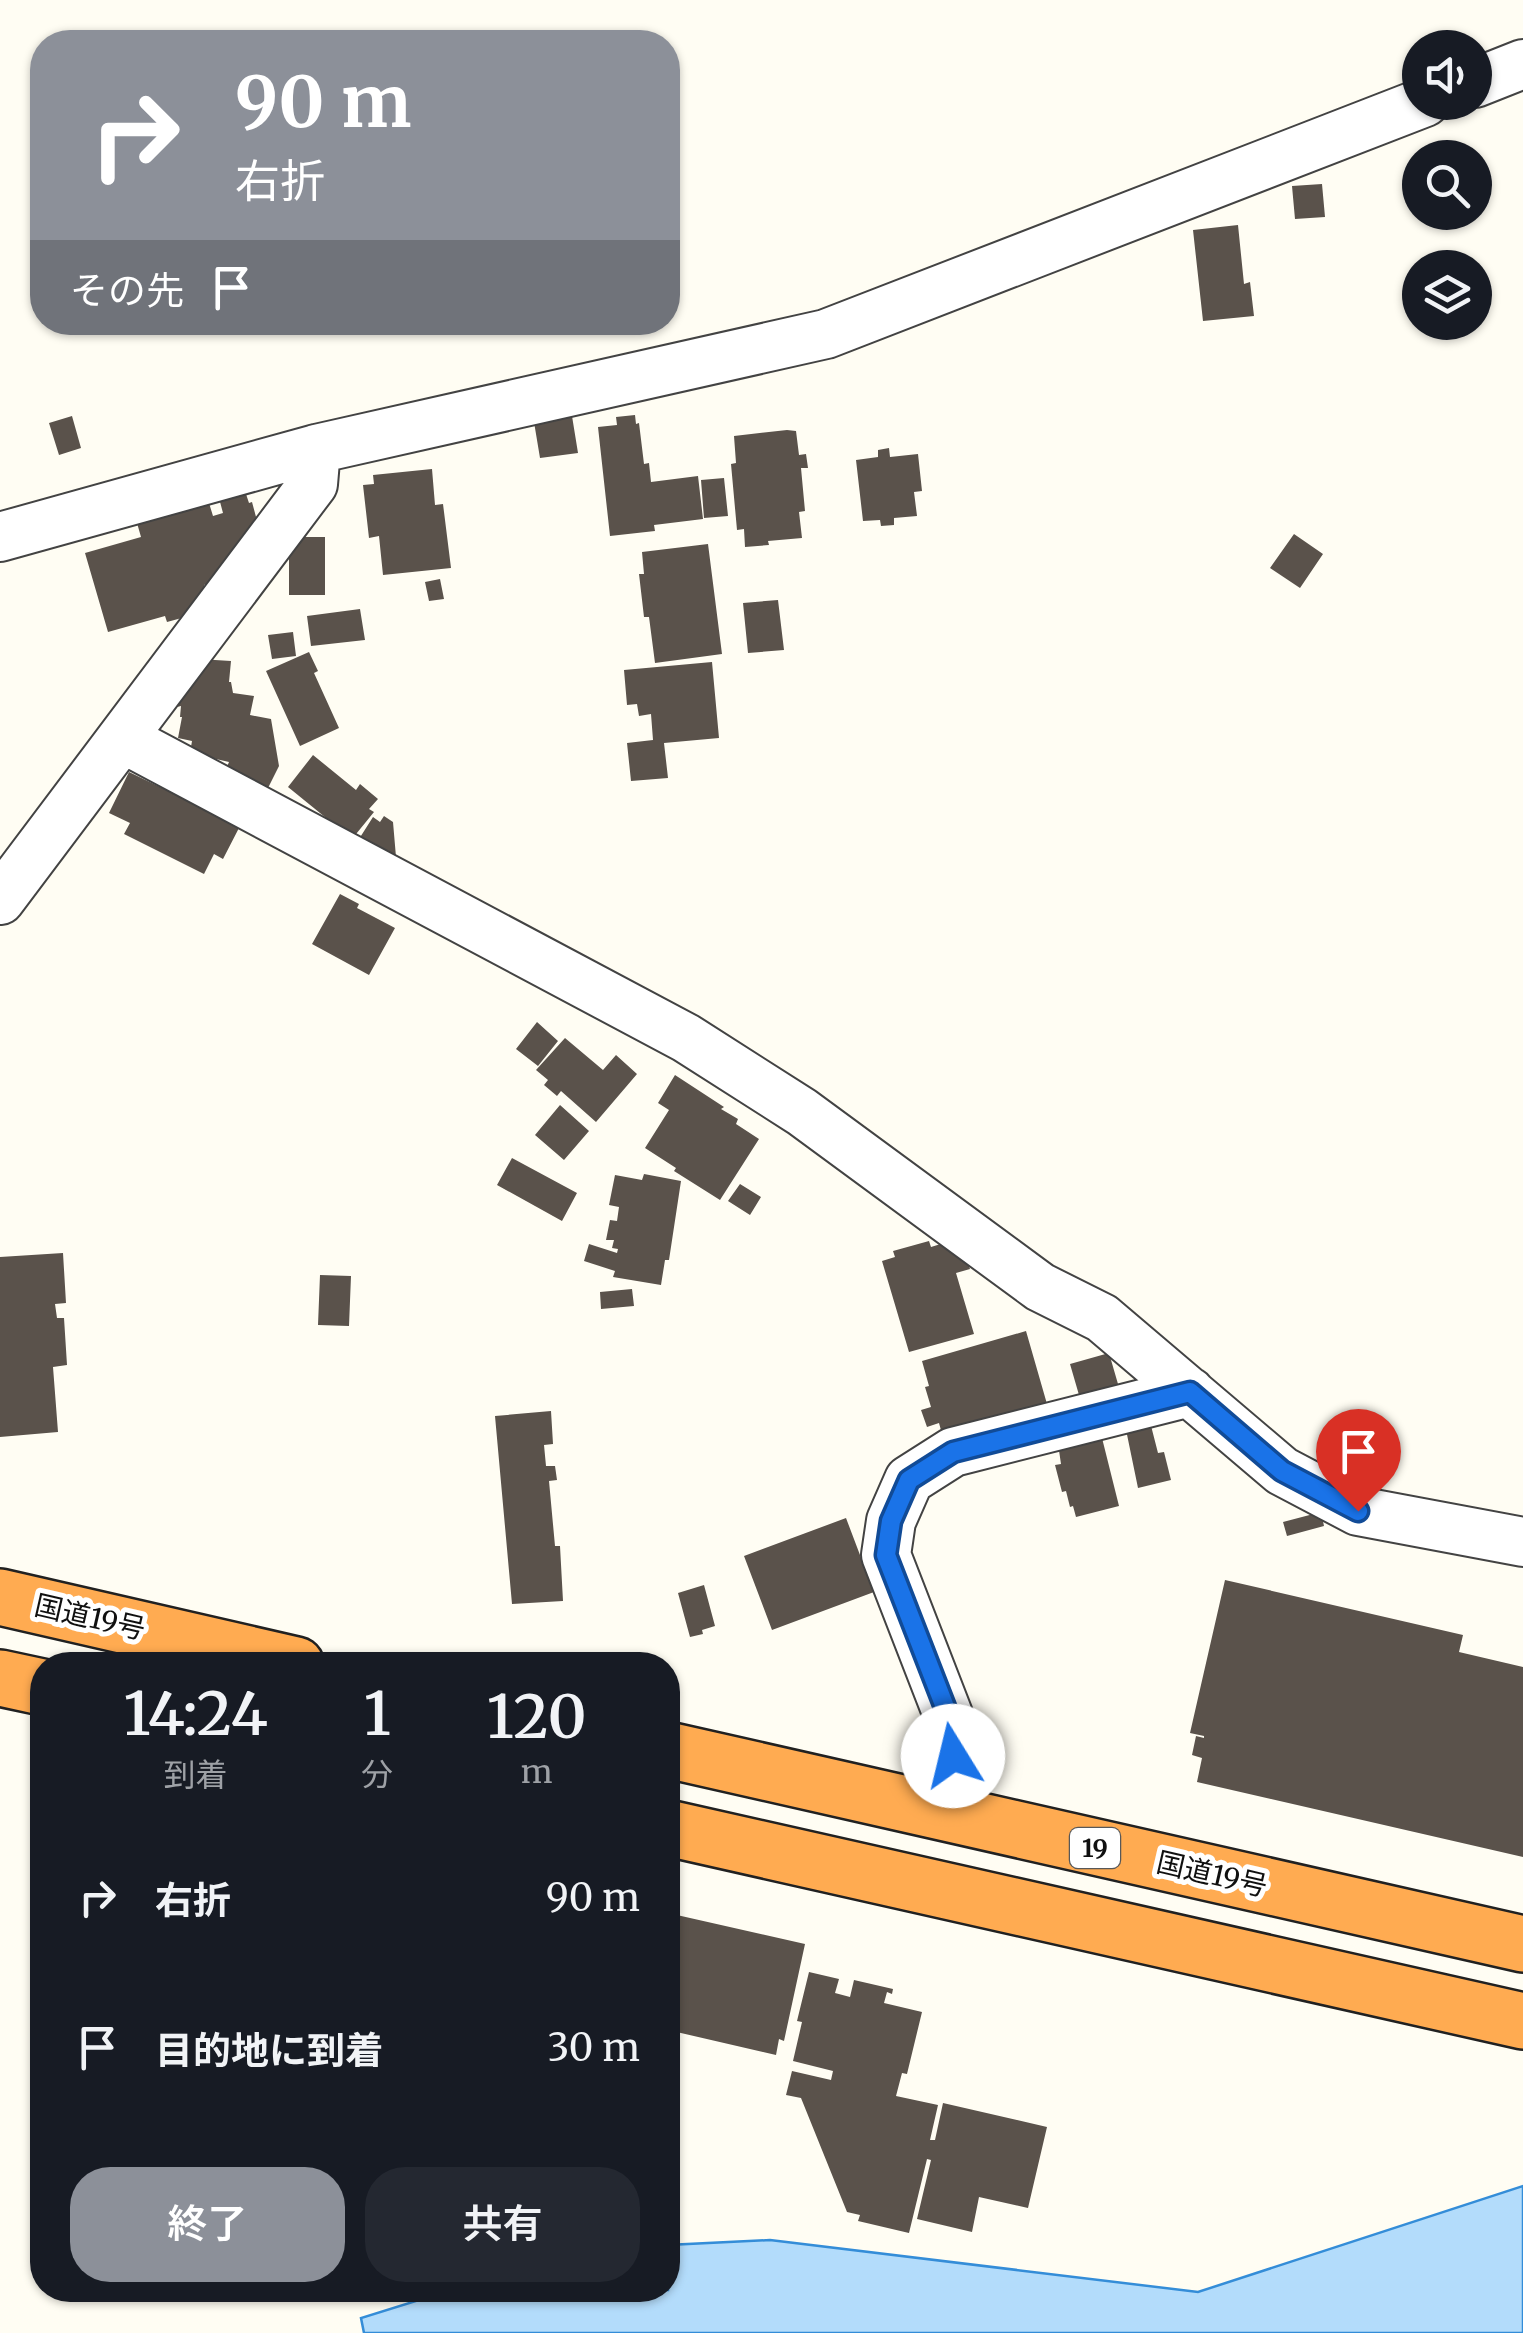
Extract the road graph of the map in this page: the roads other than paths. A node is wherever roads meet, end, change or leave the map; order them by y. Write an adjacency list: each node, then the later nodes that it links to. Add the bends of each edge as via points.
1 (1523, 64): 2 (street)
2 (1492, 76)
3 (1402, 111): 4 (street, via 826,334)
4 (316, 449): 5 (street); 6 (street, via 313,484)
5 (0, 537)
6 (122, 738): 7 (street); 8 (street, via 686,1038 802,1112 1040,1287 1102,1318)
7 (0, 900)
8 (1190, 1392): 9 (street, via 1282,1471 1358,1511); 15 (street, via 953,1452 909,1480 891,1521 886,1555 950,1720 953,1756)
9 (1523, 1542)
10 (0, 1596): 11 (highway, 国道19号)
11 (240, 1652)
12 (0, 1678): 13 (highway)
13 (30, 1684)
14 (680, 1753): 15 (highway, 国道19号 / 19)
15 (939, 1812): 17 (highway, 国道19号 / 19)
16 (680, 1831): 18 (highway)
17 (1523, 1944)
18 (1523, 2021)

